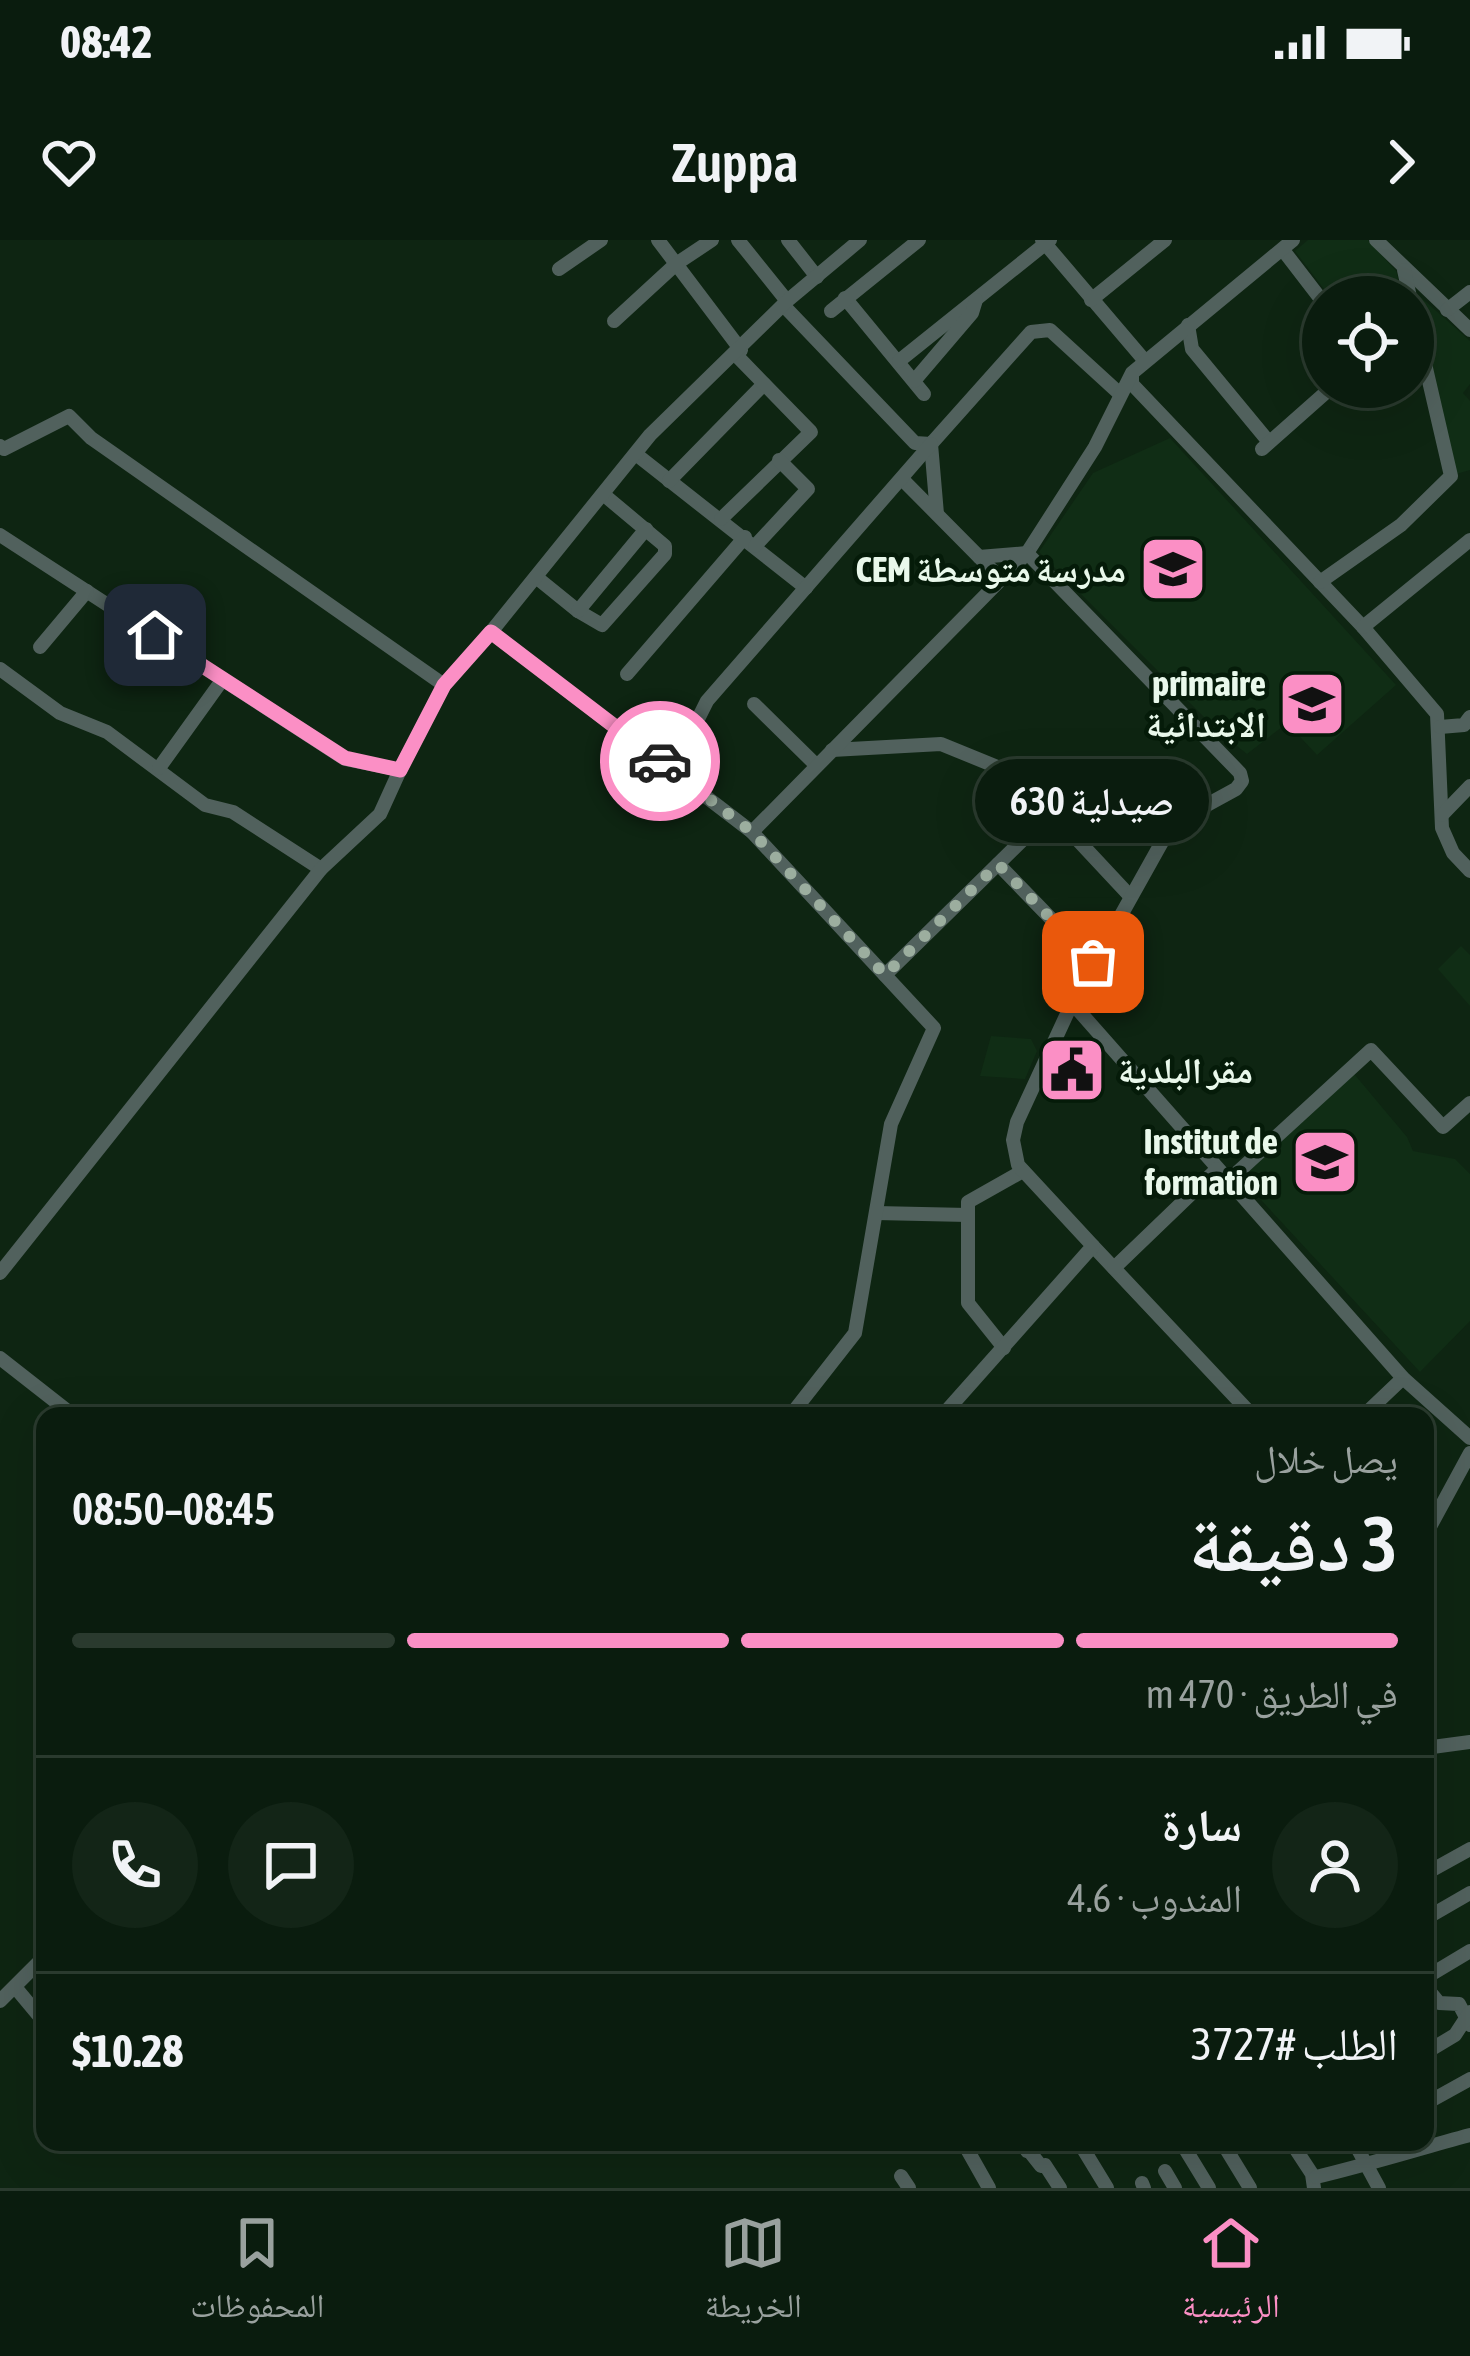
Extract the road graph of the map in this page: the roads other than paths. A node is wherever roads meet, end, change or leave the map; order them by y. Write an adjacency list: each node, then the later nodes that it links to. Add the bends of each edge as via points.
1 (601, 240): 13 (street)
2 (658, 240): 12 (street)
3 (712, 240): 12 (street)
4 (738, 240): 22 (street)
5 (788, 240): 17 (street)
6 (919, 240): 20 (street)
7 (1165, 240): 21 (street)
8 (1376, 240): 14 (street)
9 (1046, 241): 19 (street); 21 (street)
10 (850, 243): 17 (street)
11 (1288, 245): 15 (street); 26 (street)
12 (676, 264): 25 (street); 28 (street)
13 (559, 269)
14 (1404, 269): 16 (street); 23 (street)
15 (1307, 276)
16 (1406, 276)
17 (817, 277): 22 (street)
18 (1470, 292): 23 (street)
19 (977, 296): 29 (street); 29 (street, via 919,387)
20 (845, 298): 24 (street); 29 (street)
21 (1091, 300): 30 (street)
22 (786, 304): 28 (street); 36 (street, via 915,442)
23 (1447, 310): 27 (street)
24 (831, 311)
25 (614, 322)
26 (1188, 325): 30 (street); 34 (street, via 1192,349 1265,445)
27 (1470, 330)
28 (739, 352): 32 (street); 38 (street)
29 (899, 361)
30 (1145, 361): 31 (street)
31 (1132, 373): 33 (street); 53 (street, via 1132,384)
32 (764, 384): 39 (street, via 811,432); 41 (street)
33 (1120, 394): 36 (street, via 1050,330 1031,332); 49 (street)
34 (1308, 408)
35 (1433, 408): 53 (street, via 1451,476 1401,525)
36 (931, 444): 40 (street); 43 (street)
37 (1, 450): 63 (street, via 69,416)
38 (637, 455): 41 (street); 42 (street)
39 (779, 460): 44 (street); 48 (street, via 808,489)
40 (902, 479): 43 (street); 54 (street)
41 (669, 481): 44 (street)
42 (603, 494): 45 (street); 51 (street)
43 (937, 514): 50 (street)
44 (721, 519): 48 (street)
45 (646, 529): 56 (street); 56 (street, via 665,554 602,625)
46 (0, 535): 55 (street)
47 (1470, 540): 57 (street)
48 (750, 541): 54 (street); 61 (street)
49 (1027, 553): 50 (street); 52 (street); 79 (street, via 1240,772 1236,789 1172,824)
50 (979, 557): 52 (street)
51 (536, 577): 56 (street); 58 (street)
52 (1000, 578): 67 (street)
53 (1320, 582): 57 (street)
54 (806, 588): 71 (street, via 707,701)
55 (87, 591): 59 (street); 62 (street)
56 (578, 611)
57 (1363, 627): 66 (street)
58 (491, 632): 63 (street); 71 (street)
59 (40, 647)
60 (0, 669): 69 (street)
61 (627, 674)
62 (223, 680): 69 (street); 70 (street, via 345,758)
63 (444, 685): 70 (street)
64 (754, 704): 68 (street)
65 (1470, 717): 66 (street)
66 (1440, 727): 74 (street)
67 (832, 750): 68 (street); 73 (street, via 941,744 1017,775)
68 (816, 765): 75 (street)
69 (159, 768): 77 (street, via 205,805 232,812)
70 (400, 770): 77 (street, via 380,814)
71 (672, 771): 75 (street)
72 (1470, 786): 74 (street)
73 (1052, 811): 76 (street); 79 (street)
74 (1442, 815): 78 (street, via 1446,840)
75 (752, 832): 81 (street)
76 (998, 864): 80 (street); 81 (street)
77 (320, 869): 91 (street)
78 (1470, 871)
79 (1130, 896): 80 (street)
80 (1093, 962): 82 (street)
81 (885, 975): 87 (street, via 934,1028 891,1124)
82 (1072, 1003): 84 (street); 85 (street, via 1017,1122 1014,1153)
83 (1470, 1103): 86 (street, via 1443,1126 1371,1051)
84 (1217, 1169): 86 (street); 90 (street)
85 (1023, 1171): 88 (street, via 970,1198); 89 (street)
86 (1228, 1181): 94 (street)
87 (876, 1213): 88 (street); 96 (street, via 855,1334)
88 (968, 1215): 92 (street, via 968,1303)
89 (1093, 1246): 90 (street); 92 (street)
90 (1114, 1268): 98 (street)
91 (0, 1273)
92 (1004, 1348): 97 (street)
93 (0, 1358): 95 (street)
94 (1403, 1378): 99 (street); 100 (street)
95 (63, 1407)
96 (797, 1407)
97 (950, 1407)
98 (1245, 1407)
99 (1372, 1407)
100 (1470, 1438)
101 (1470, 1453): 102 (street)
102 (1434, 1519)
103 (1470, 1742): 104 (street)
104 (1434, 1747)
105 (1470, 1850): 106 (street)
106 (1434, 1869)
107 (1470, 1893): 108 (street)
108 (1434, 1914)
109 (1470, 1951): 111 (street)
110 (36, 1965): 112 (street)
111 (1434, 1976)
112 (15, 1987): 114 (street); 115 (street)
113 (1434, 1995): 116 (street, via 1459,2004)
114 (0, 2001)
115 (36, 2012)
116 (1469, 2018): 117 (street)
117 (1434, 2048)
118 (1470, 2079): 119 (street)
119 (1434, 2099)
120 (1470, 2135): 121 (street)
121 (1434, 2145)
122 (968, 2151): 133 (street)
123 (1028, 2151): 134 (street)
124 (1084, 2151): 135 (street)
125 (1186, 2151): 137 (street)
126 (1227, 2151): 138 (street)
127 (1297, 2151): 132 (street)
128 (1360, 2151): 130 (street)
129 (1412, 2151): 130 (street)
130 (1368, 2163): 132 (street); 139 (street)
131 (1165, 2171): 136 (street)
132 (1320, 2179)
133 (989, 2188)
134 (1060, 2188)
135 (1107, 2188)
136 (1175, 2188)
137 (1209, 2188)
138 (1250, 2188)
139 (1379, 2188)

